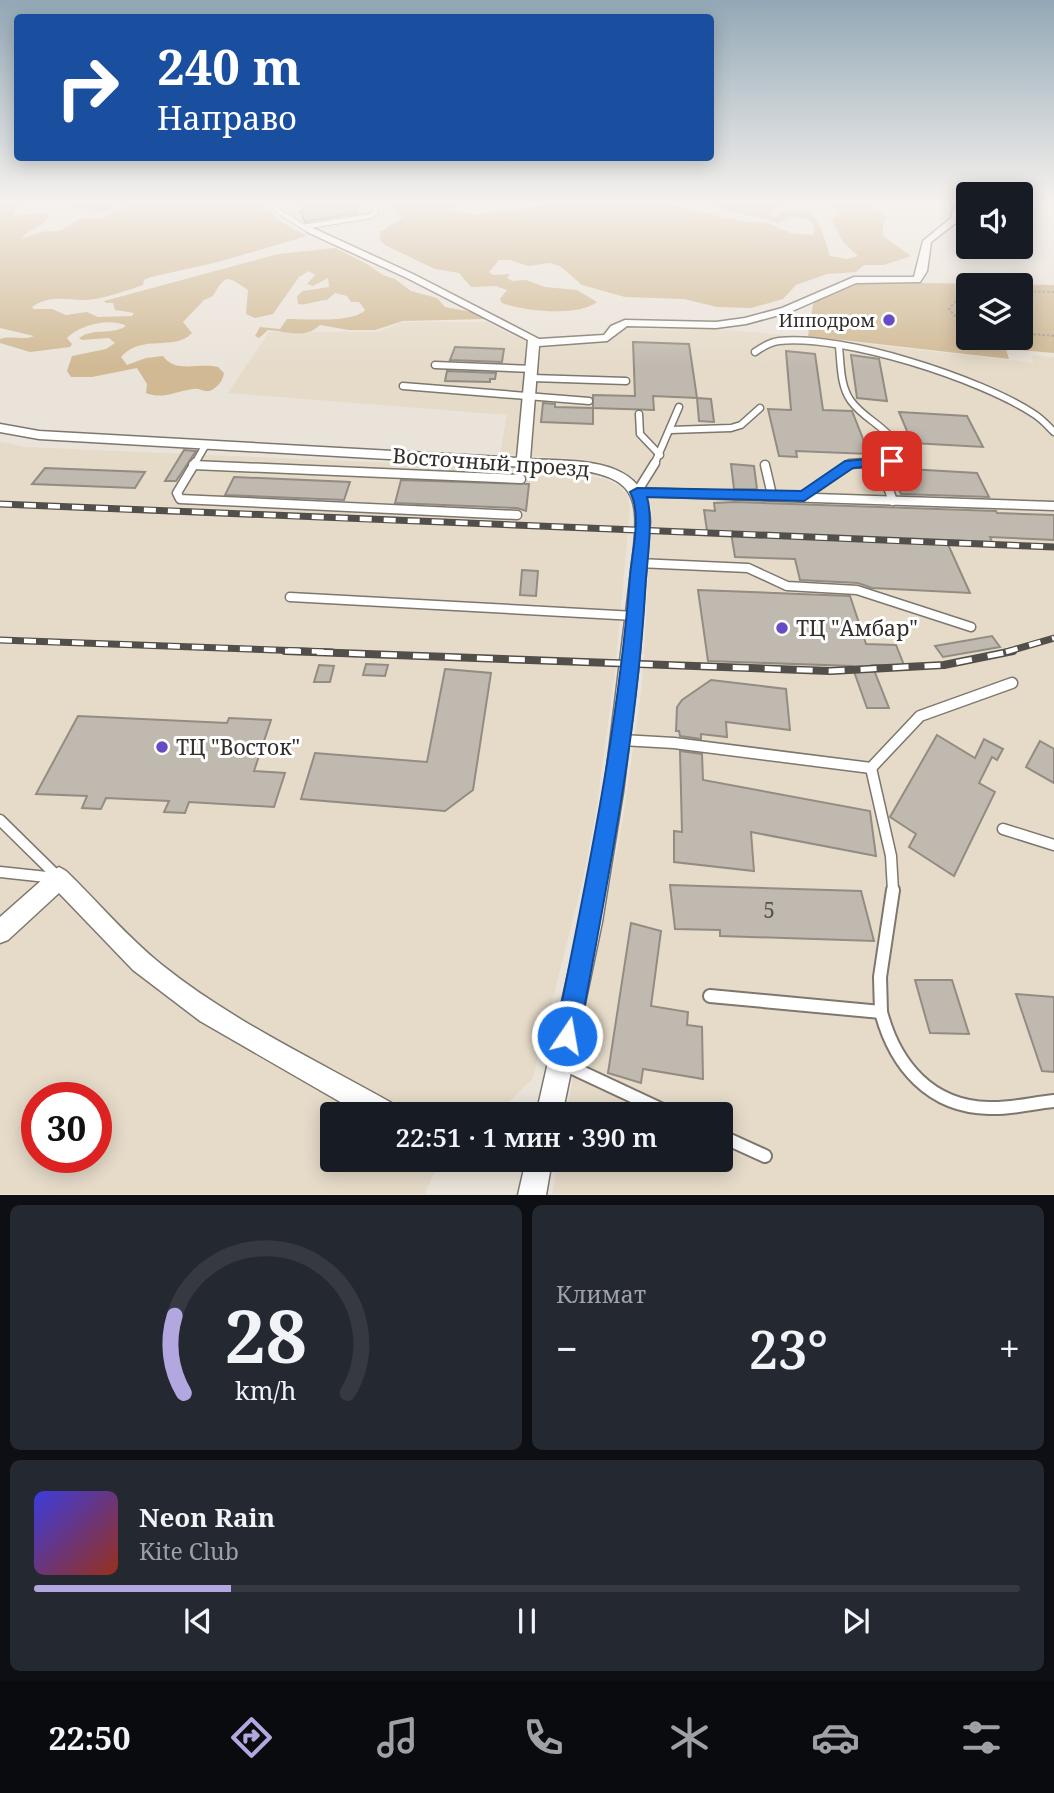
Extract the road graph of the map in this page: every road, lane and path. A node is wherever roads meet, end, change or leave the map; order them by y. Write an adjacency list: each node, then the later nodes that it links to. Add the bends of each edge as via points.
1 (365, 257): 9 (street, via 526,333)
2 (923, 257): 9 (street, via 921,276 912,280 854,280 786,310 728,324 639,322 620,325 607,338)
3 (1033, 291): 4 (path)
4 (1054, 292)
5 (956, 301): 6 (path, via 949,309)
6 (956, 317)
7 (1033, 334): 8 (path)
8 (1054, 336)
9 (536, 343): 13 (street)
10 (839, 347): 11 (lane, via 779,341); 23 (lane, via 887,355 1012,399 1043,418); 27 (lane, via 850,400 887,431 899,450 896,459)
11 (755, 352)
12 (435, 365): 13 (lane)
13 (533, 373): 14 (lane); 16 (street)
14 (625, 381)
15 (403, 387): 16 (lane, via 483,391)
16 (530, 399): 17 (lane); 26 (street)
17 (589, 401)
18 (680, 407): 22 (lane)
19 (760, 408): 22 (lane, via 731,428)
20 (639, 414): 25 (lane, via 640,434)
21 (0, 428): 24 (street, Восточный проезд, via 39,435)
22 (670, 430): 25 (lane)
23 (1054, 432)
24 (205, 446): 26 (street, Восточный проезд); 28 (lane)
25 (660, 455): 31 (lane)
26 (523, 461): 31 (street, Восточный проезд, via 605,471)
27 (880, 462): 33 (lane, via 850,464); 34 (lane)
28 (193, 465): 30 (lane); 36 (lane, via 177,493 180,499)
29 (765, 465): 32 (lane)
30 (521, 479)
31 (637, 492): 32 (lane); 37 (street, via 642,512)
32 (772, 495): 33 (lane)
33 (804, 496): 34 (lane)
34 (892, 501): 35 (lane)
35 (1054, 506)
36 (517, 515)
37 (638, 563): 39 (street); 40 (lane, via 748,568 787,586 857,590)
38 (290, 597): 39 (lane)
39 (635, 615): 42 (street)
40 (971, 627)
41 (1012, 683): 43 (lane, via 920,716)
42 (622, 740): 43 (lane); 52 (street)
43 (870, 768): 51 (lane, via 893,886 878,972)
44 (0, 820): 48 (lane)
45 (1003, 829): 46 (lane)
46 (1054, 845)
47 (0, 872): 48 (lane)
48 (59, 878): 49 (street); 54 (street, via 167,983)
49 (0, 932)
50 (710, 996): 51 (lane)
51 (881, 1012): 53 (lane, via 889,1042 902,1061 935,1092 956,1103 985,1109)
52 (561, 1063): 55 (street); 56 (lane)
53 (1054, 1101)
54 (365, 1102)
55 (552, 1102)
56 (645, 1102)
57 (733, 1141): 58 (lane)
58 (765, 1156)
59 (537, 1172): 60 (street)
60 (532, 1195)

